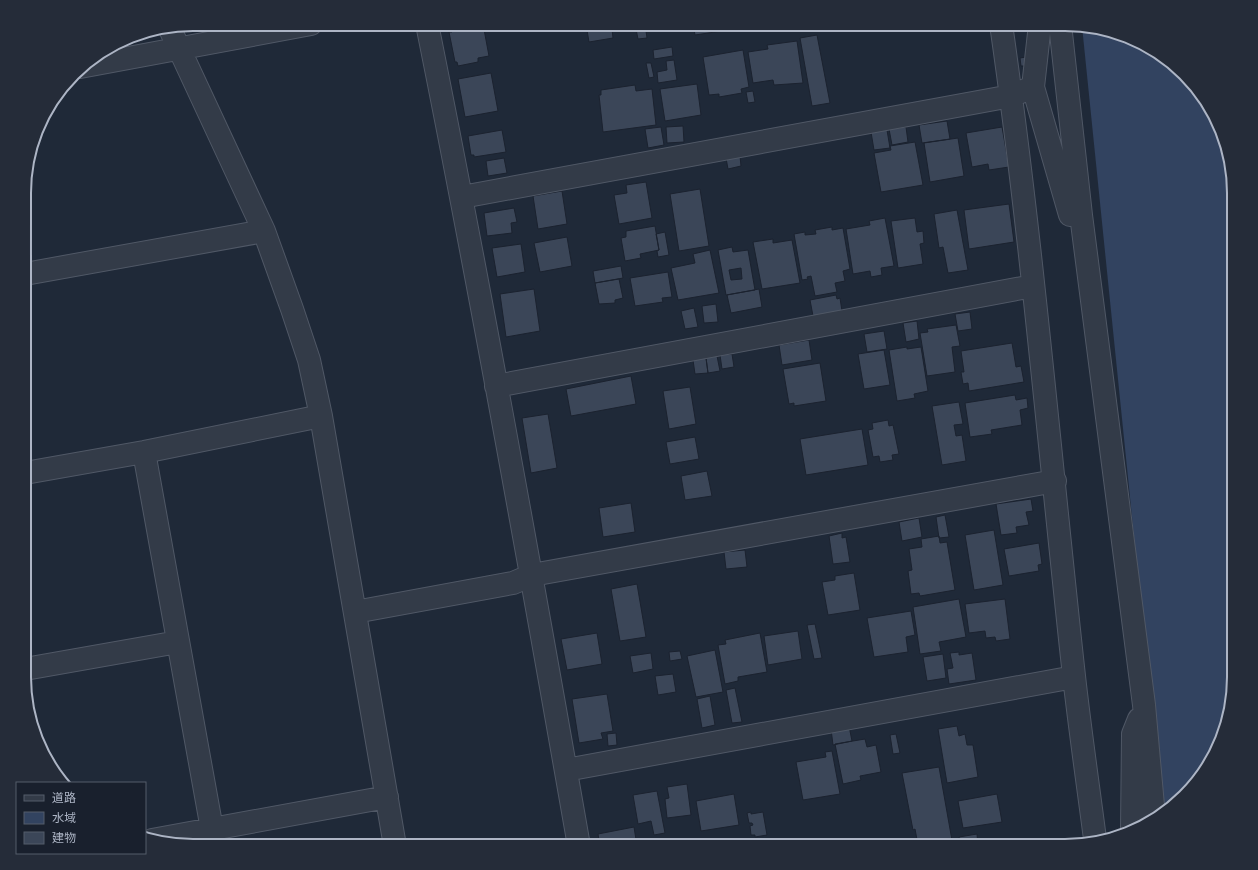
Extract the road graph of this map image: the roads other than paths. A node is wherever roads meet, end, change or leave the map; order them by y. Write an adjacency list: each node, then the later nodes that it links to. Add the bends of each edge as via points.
1 (274, 31): 7 (street)
2 (428, 31): 11 (street)
3 (1002, 31): 10 (street)
4 (1039, 31): 9 (street)
5 (1061, 31): 12 (street)
6 (171, 32): 7 (street)
7 (179, 49): 8 (street); 13 (street)
8 (93, 65)
9 (1033, 87): 10 (street); 12 (street, via 1070,215)
10 (1011, 96): 11 (street); 15 (street)
11 (462, 197): 16 (street)
12 (1081, 215): 26 (street)
13 (264, 231): 14 (street); 17 (street, via 309,360)
14 (31, 273)
15 (1033, 286): 16 (street); 20 (street)
16 (496, 386): 21 (street)
17 (321, 416): 18 (street); 22 (street)
18 (144, 452): 19 (street); 23 (street)
19 (31, 472)
20 (1055, 480): 21 (street); 25 (street)
21 (532, 575): 22 (street, via 513,583); 27 (street)
22 (356, 612): 28 (street)
23 (178, 642): 24 (street); 32 (street)
24 (31, 668)
25 (1074, 677): 27 (street); 31 (street)
26 (1144, 705): 29 (street); 30 (street, via 1133,734)
27 (566, 770): 35 (street)
28 (387, 797): 32 (street); 34 (street)
29 (1154, 813)
30 (1132, 824)
31 (1095, 836)
32 (214, 837): 33 (street)
33 (179, 839)
34 (394, 839)
35 (578, 839)

